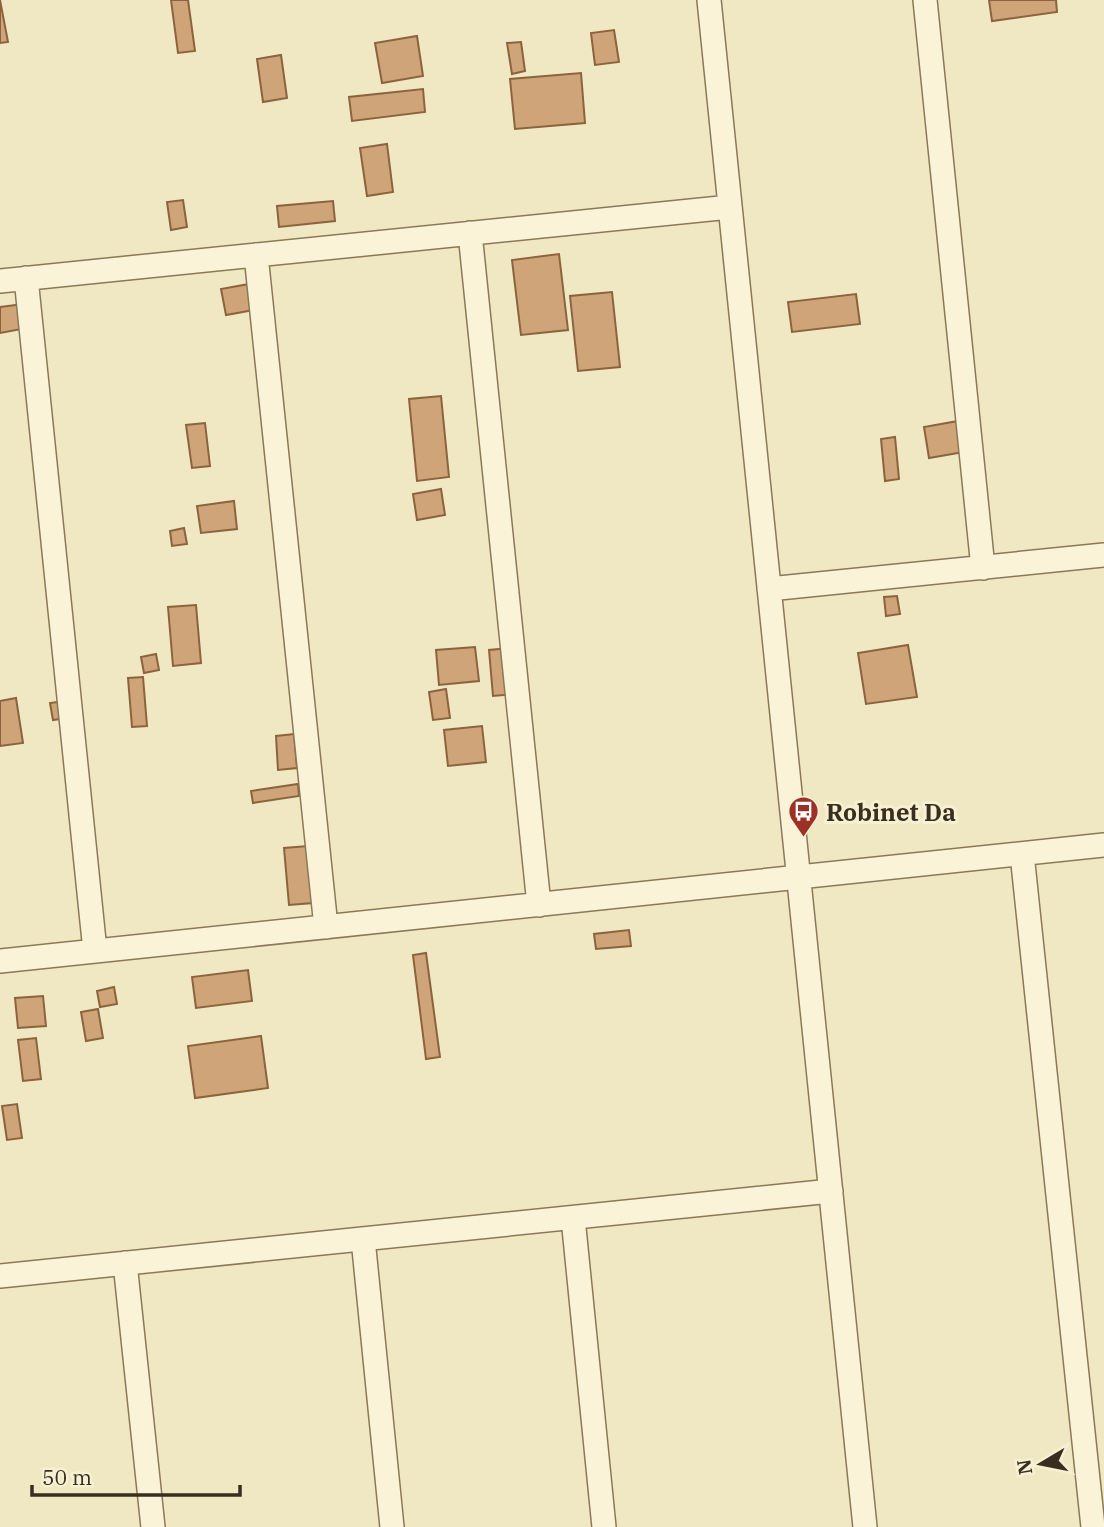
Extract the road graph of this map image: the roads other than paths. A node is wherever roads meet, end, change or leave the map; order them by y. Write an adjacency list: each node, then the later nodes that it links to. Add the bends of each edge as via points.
1 (709, 0): 3 (street)
2 (925, 0): 9 (street)
3 (730, 207): 4 (street); 10 (street)
4 (470, 233): 5 (street); 14 (street)
5 (256, 255): 6 (street); 15 (street)
6 (26, 278): 7 (street); 16 (street)
7 (0, 281)
8 (1104, 555): 9 (street)
9 (983, 568): 10 (street)
10 (769, 589): 13 (street)
11 (1104, 845): 12 (street)
12 (1022, 854): 13 (street); 27 (street)
13 (799, 877): 14 (street); 18 (street)
14 (539, 905): 15 (street)
15 (326, 927): 16 (street)
16 (95, 951): 17 (street)
17 (0, 961)
18 (831, 1191): 19 (street); 26 (street)
19 (572, 1218): 20 (street); 25 (street)
20 (362, 1239): 21 (street); 24 (street)
21 (125, 1263): 22 (street); 23 (street)
22 (0, 1276)
23 (153, 1527)
24 (392, 1527)
25 (604, 1527)
26 (865, 1527)
27 (1093, 1527)

